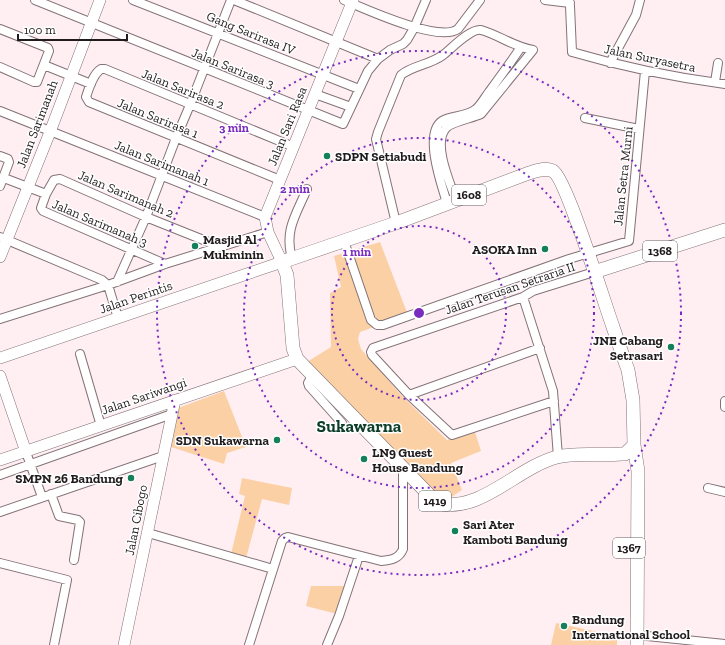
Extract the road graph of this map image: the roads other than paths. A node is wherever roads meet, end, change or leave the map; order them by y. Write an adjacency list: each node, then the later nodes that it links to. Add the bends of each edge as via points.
1 (35, 0): 11 (street, Jalan Sarirasa 3)
2 (100, 0): 11 (street, Jalan Sarimanah)
3 (134, 0): 14 (street, Gang Sarirasa IV)
4 (232, 0): 14 (street); 15 (street)
5 (426, 0): 12 (street)
6 (480, 0): 12 (street, via 454,32)
7 (545, 0): 10 (street)
8 (640, 0): 18 (street, via 636,15)
9 (350, 1): 12 (street); 15 (street, Jalan Sari Rasa)
10 (569, 2): 18 (street, Jalan Suryasetra, via 572,52)
11 (91, 23): 22 (street, Jalan Sarirasa 3); 25 (street, Jalan Sarimanah)
12 (414, 28): 17 (street, via 402,44)
13 (0, 29): 20 (street, via 49,48)
14 (218, 33): 22 (street); 24 (street, Gang Sarirasa IV)
15 (336, 41): 17 (street); 24 (street, Jalan Sari Rasa)
16 (521, 47): 48 (street, via 476,109 445,120 437,127 433,144 434,156); 48 (street, via 533,50 481,114 450,125 443,134 442,160); 51 (street, via 475,30 441,57 406,71 401,76 376,139)
17 (378, 59): 29 (street, via 368,71)
18 (610, 63): 23 (street, Jalan Suryasetra)
19 (718, 63): 26 (street)
20 (44, 65): 21 (street, via 36,82); 25 (street)
21 (0, 67)
22 (205, 69): 32 (street); 34 (street, Jalan Sarirasa 3)
23 (645, 71): 26 (street, Jalan Suryasetra); 36 (street, Jalan Setra Murni)
24 (323, 75): 29 (street, Gang Sarirasa IV); 30 (street, Jalan Sari Rasa)
25 (70, 76): 27 (street); 37 (street, Jalan Sarimanah)
26 (714, 82): 28 (street, Jalan Suryasetra)
27 (91, 84): 32 (street, Jalan Sarirasa 2, via 98,70 105,69); 38 (street, Jalan Sarirasa 1, via 86,98 89,102)
28 (725, 84)
29 (359, 89): 31 (street)
30 (315, 94): 31 (street); 34 (street, Jalan Sari Rasa)
31 (352, 104): 34 (street, Jalan Sarirasa 3, via 343,124)
32 (190, 105): 38 (street); 39 (street, Jalan Sarirasa 2)
33 (0, 111): 37 (street, Jalan Sarimanah 1)
34 (308, 111): 39 (street, Jalan Sari Rasa)
35 (585, 118): 36 (street)
36 (639, 129): 58 (street, Jalan Setra Murni, via 629,241)
37 (50, 132): 41 (street, Jalan Sarimanah 1); 45 (street, Jalan Sarimanah)
38 (176, 138): 41 (street); 43 (street, Jalan Sarirasa 1)
39 (294, 147): 43 (street, Jalan Sari Rasa)
40 (0, 156): 42 (street, via 9,161)
41 (162, 176): 49 (street); 50 (street, Jalan Sarimanah 1)
42 (4, 178): 44 (street); 45 (street)
43 (280, 180): 50 (street, Jalan Sari Rasa)
44 (0, 186)
45 (28, 187): 47 (street); 54 (street, Jalan Sarimanah)
46 (307, 189): 60 (street, via 289,232)
47 (46, 194): 49 (street, Jalan Sarimanah 2, via 54,180 60,180); 57 (street, Jalan Sarimanah 3, via 41,208 43,211)
48 (452, 202): 51 (main road, 1608); 58 (main road, 1608, via 538,170 548,169 553,171 563,188)
49 (146, 216): 56 (street, Jalan Sarimanah 2); 57 (street)
50 (265, 217): 53 (street)
51 (396, 223): 55 (main road, 1608)
52 (725, 230): 62 (main road, 1368)
53 (268, 232): 56 (street); 60 (street)
54 (4, 238): 59 (street, Jalan Sarimanah); 64 (street, via 102,280)
55 (344, 241): 58 (street, via 371,320 377,325); 60 (main road, 1608)
56 (221, 246): 61 (street)
57 (132, 249): 61 (street, Jalan Sarimanah 3); 63 (street)
58 (588, 253): 62 (main road, 1608)
59 (0, 257)
60 (287, 261): 66 (street, Jalan Perintis); 71 (main road, 1419, via 293,348)
61 (165, 264): 63 (street)
62 (594, 272): 65 (street, Jalan Terusan Setraria II); 82 (main road, 1367, via 628,370 633,400)
63 (117, 282): 64 (street)
64 (108, 285): 66 (street); 67 (street)
65 (523, 297): 68 (street); 74 (street, Jalan Terusan Setraria II, via 374,348 372,355)
66 (118, 318): 70 (street, Jalan Perintis)
67 (0, 319)
68 (540, 348): 74 (street); 76 (street)
69 (80, 354): 81 (street)
70 (0, 358)
71 (298, 359): 72 (main road, 1419); 75 (street, Jalan Sariwangi)
72 (313, 374): 80 (street, via 309,386); 89 (main road, 1419)
73 (0, 376): 83 (street)
74 (409, 395): 76 (street, via 452,435)
75 (175, 400): 79 (street, Jalan Cibogo); 81 (street, Jalan Sariwangi)
76 (554, 401): 86 (street)
77 (725, 401): 78 (street)
78 (725, 407)
79 (172, 414): 85 (street, Jalan Cibogo); 88 (street)
80 (342, 423)
81 (101, 426): 83 (street, Jalan Sariwangi)
82 (634, 445): 84 (main road, via 625,454); 101 (main road, 1367, via 638,471)
83 (26, 452): 87 (street, Jalan Sariwangi); 88 (street)
84 (621, 454): 86 (main road, 1419); 101 (main road, 1367, via 629,471)
85 (163, 456): 93 (street); 96 (street, Jalan Cibogo)
86 (558, 457): 89 (main road, 1419, via 530,468 474,501 446,505 432,499)
87 (0, 460)
88 (30, 464): 90 (street); 94 (street)
89 (403, 468): 97 (street, via 401,554 394,559 381,561)
90 (0, 475)
91 (708, 488): 92 (street)
92 (725, 492)
93 (51, 494): 94 (street); 98 (street, via 60,516 80,522)
94 (42, 497): 95 (street)
95 (0, 512)
96 (148, 534): 100 (street); 104 (street, Jalan Cibogo)
97 (359, 556): 100 (street, via 288,537 282,541); 106 (street)
98 (74, 560)
99 (0, 563): 103 (street, via 67,580)
100 (273, 569): 105 (street)
101 (634, 642): 102 (street)
102 (725, 644)
103 (54, 645)
104 (124, 645)
105 (249, 645)
106 (327, 645)

